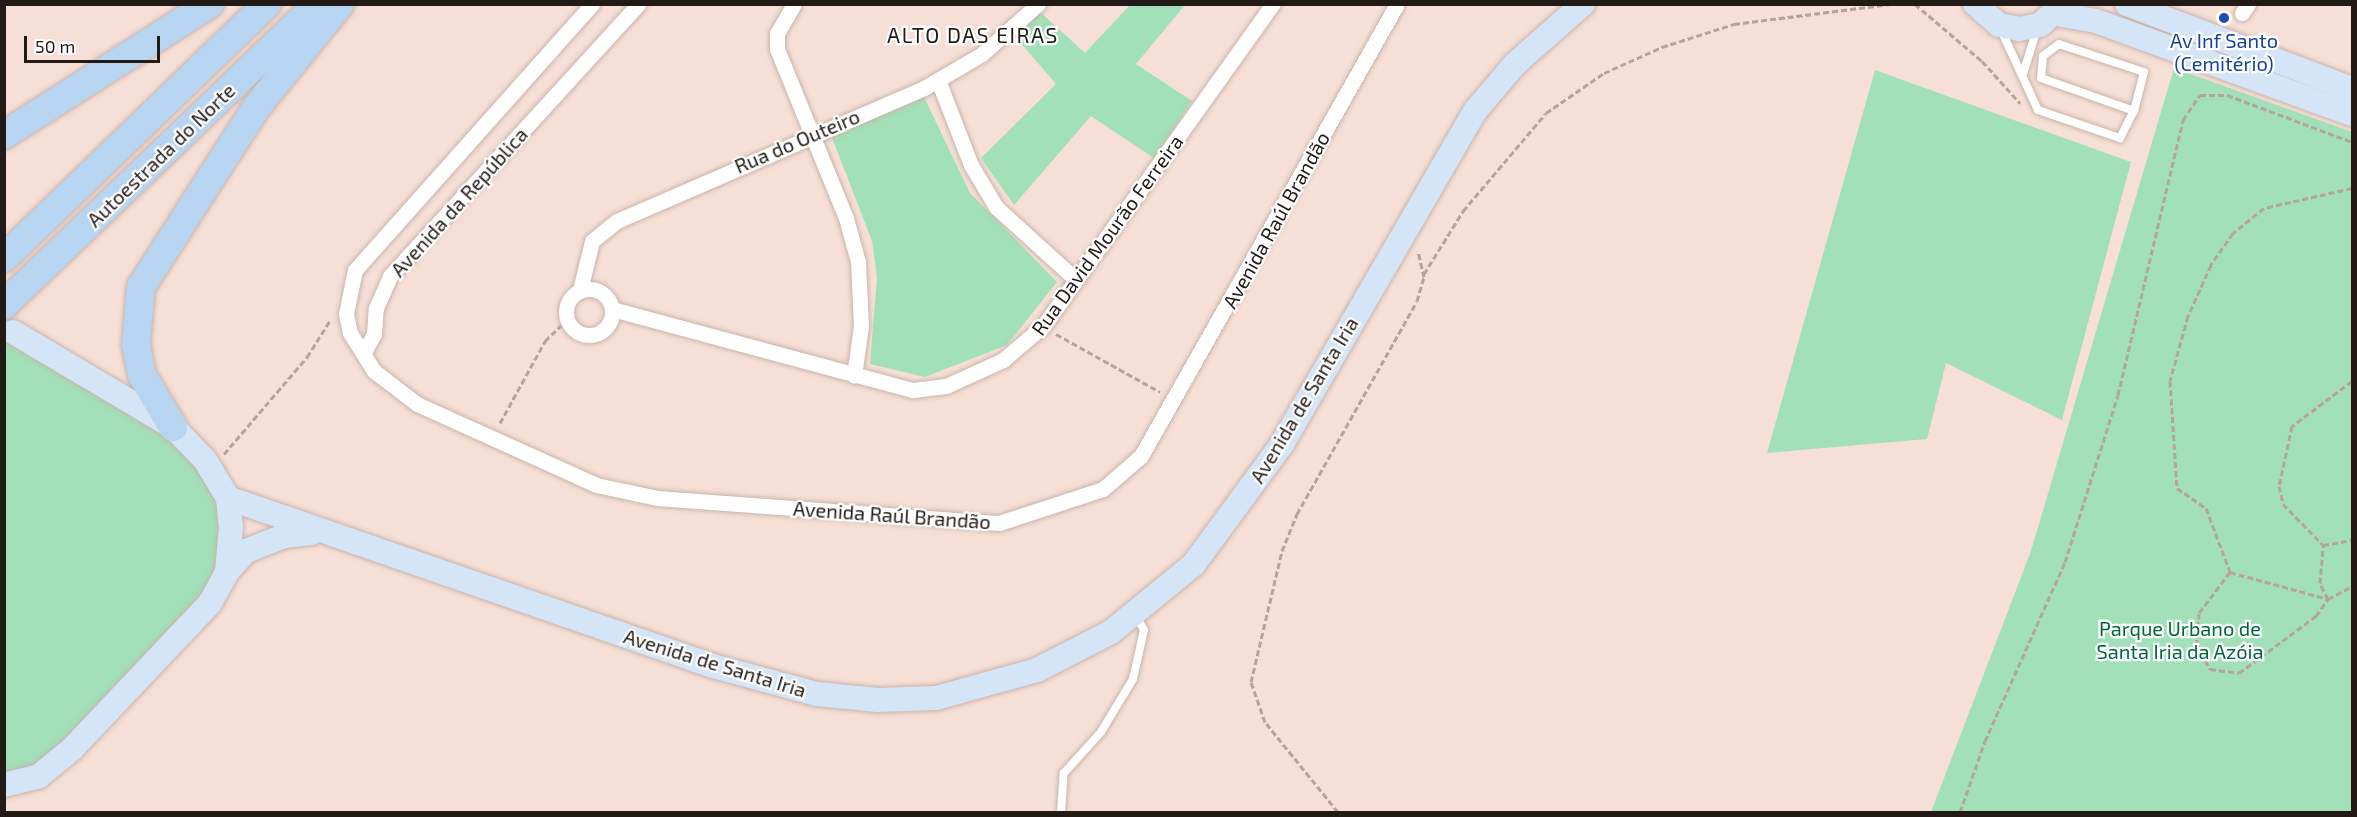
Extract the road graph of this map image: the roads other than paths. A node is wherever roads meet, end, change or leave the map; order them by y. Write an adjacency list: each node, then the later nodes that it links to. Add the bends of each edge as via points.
1 (210, 4): 22 (highway)
2 (267, 4): 23 (highway, Autoestrada do Norte)
3 (318, 4): 26 (highway, Autoestrada do Norte)
4 (340, 4): 31 (highway, via 255,108 141,287 136,345 142,375)
5 (592, 4): 29 (street, Avenida da República, via 372,245 355,270 346,314 350,333)
6 (638, 4): 29 (street, Avenida da República, via 390,276 376,308 374,334)
7 (795, 4): 21 (street, via 777,33 777,49)
8 (1038, 4): 16 (street, Rua do Outeiro, via 982,54)
9 (1273, 4): 24 (street, Rua David Mourão Ferreira)
10 (1397, 4): 29 (street, Avenida Raúl Brandão, via 1141,456 1103,489 999,524 657,498 596,486 397,393)
11 (1583, 4): 35 (main road, Avenida de Santa Iria, via 1515,64 1476,110 1248,495 1194,564)
12 (1975, 4): 15 (main road)
13 (2127, 4): 18 (main road)
14 (2053, 15): 15 (main road); 17 (lane, via 2023,62); 20 (main road, via 2096,21)
15 (1999, 26): 17 (lane)
16 (938, 80): 21 (street, Rua do Outeiro); 24 (street, via 971,165 996,207)
17 (2023, 82): 19 (lane, via 2036,107 2120,138)
18 (2352, 89)
19 (2134, 111): 19 (lane, via 2041,78 2043,56 2059,44 2144,72)
20 (2352, 114)
21 (812, 133): 25 (street, Rua do Outeiro, via 617,221 592,241); 30 (street, via 858,262 861,326)
22 (4, 135)
23 (4, 258)
24 (1075, 279): 30 (street, Rua David Mourão Ferreira, via 1043,326 1003,360 946,387 913,390)
25 (580, 290): 27 (street, via 597,291); 27 (street, via 569,300 567,320 576,332 592,335 609,323)
26 (4, 305)
27 (612, 309): 30 (street, Rua David Mourão Ferreira)
28 (13, 332): 31 (main road)
29 (364, 352)
30 (854, 376)
31 (173, 427): 32 (main road, via 205,460)
32 (228, 498): 33 (main road, Avenida de Santa Iria); 34 (main road)
33 (320, 532): 34 (main road, Avenida de Santa Iria, via 284,536 246,550); 35 (main road, Avenida de Santa Iria, via 713,666 817,694 936,698 995,684 1074,653)
34 (227, 572): 36 (main road, Avenida de Santa Iria, via 210,603 72,749 39,776)
35 (1135, 615): 37 (lane, via 1144,630 1133,679 1101,732 1064,773)
36 (4, 785)
37 (1061, 813)

